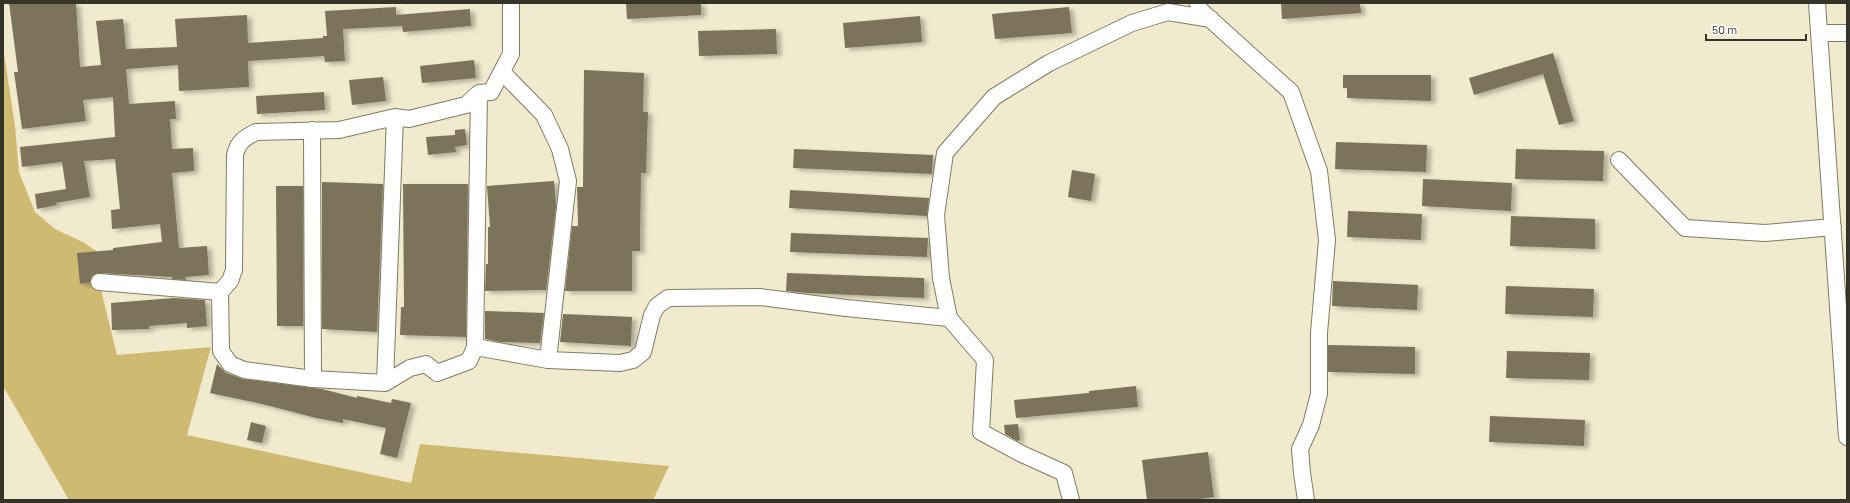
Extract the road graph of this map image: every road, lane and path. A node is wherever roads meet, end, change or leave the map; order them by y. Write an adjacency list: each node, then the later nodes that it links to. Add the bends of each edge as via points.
1 (511, 3): 7 (street, via 511,54)
2 (1198, 3): 4 (street, via 1200,9)
3 (1817, 3): 5 (street)
4 (1211, 19): 15 (street, via 1168,12 1132,23 1049,63 994,97 945,152 936,215 941,278); 22 (street, via 1291,92 1319,171 1327,240 1319,333 1318,394 1311,425 1300,449)
5 (1820, 33): 6 (street); 12 (street)
6 (1847, 33)
7 (502, 72): 8 (street, via 491,92); 17 (street, via 544,115 560,149 568,181)
8 (479, 93): 9 (street, via 466,105 410,118); 16 (street)
9 (395, 117): 10 (street, via 339,130); 19 (street)
10 (312, 130): 14 (street, via 256,132 237,145 234,270 230,281); 18 (street)
11 (1619, 160): 12 (street, via 1685,228)
12 (1838, 237): 20 (street)
13 (99, 282): 14 (street)
14 (220, 292): 18 (street, via 221,351 230,364 244,370)
15 (949, 318): 17 (street, via 760,297 668,298 657,306 643,352 633,360 620,363); 21 (street, via 985,360 981,432 1064,473)
16 (474, 347): 17 (street); 19 (street, via 469,361 437,373 426,364 410,368)
17 (548, 360)
18 (313, 379): 19 (street)
19 (385, 383)
20 (1847, 437)
21 (1070, 500)
22 (1306, 500)

